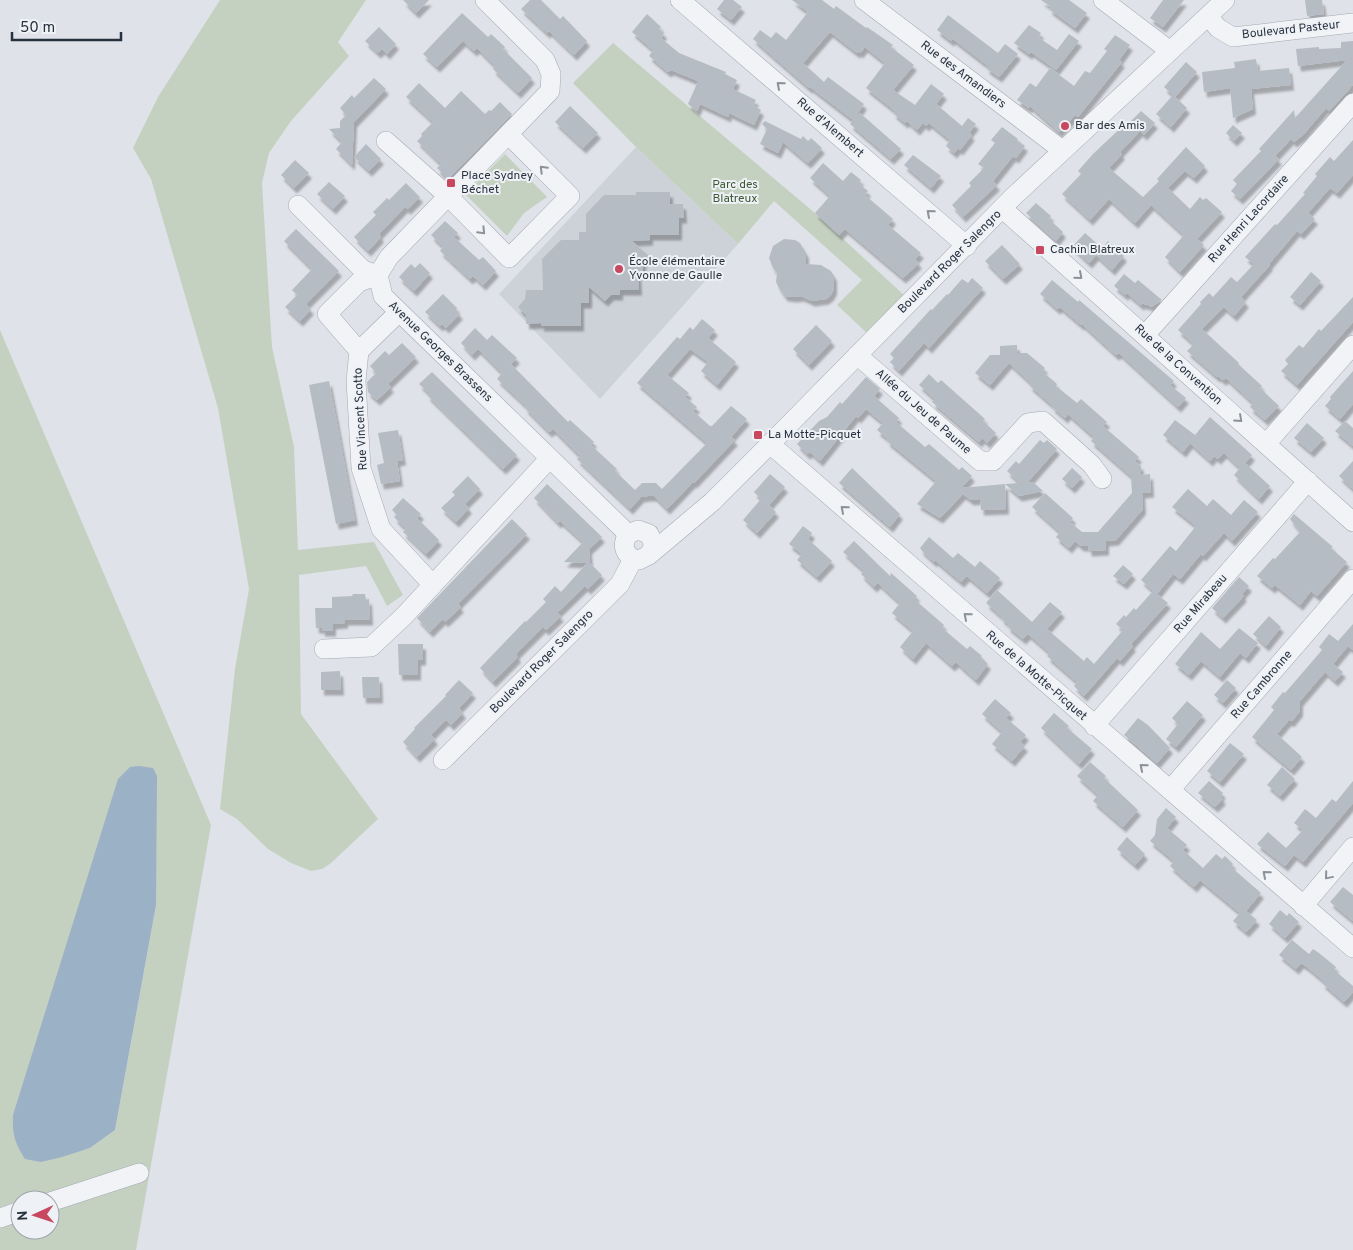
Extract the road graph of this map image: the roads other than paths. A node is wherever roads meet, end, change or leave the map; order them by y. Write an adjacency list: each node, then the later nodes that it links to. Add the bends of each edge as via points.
1 (485, 0): 10 (street, via 546,60 551,74 550,91)
2 (864, 0): 12 (street, Rue des Amandiers)
3 (1103, 0): 8 (street)
4 (1225, 0): 6 (street, Boulevard Roger Salengro)
5 (692, 4): 16 (street, Rue d'Alembert, one-way to 5)
6 (1208, 16): 7 (street, Boulevard Pasteur, via 1218,28 1233,37); 8 (street, Boulevard Roger Salengro)
7 (1353, 23)
8 (1170, 51): 12 (street, Boulevard Roger Salengro)
9 (1353, 102): 19 (street, Rue Henri Lacordaire)
10 (509, 134): 13 (street); 13 (street, one-way to 10, via 509,258 522,245 570,196)
11 (386, 141): 13 (street)
12 (1062, 150): 15 (street, Boulevard Roger Salengro)
13 (448, 196): 17 (street, via 390,257)
14 (298, 205): 17 (street, via 363,270)
15 (1003, 209): 16 (street, Boulevard Roger Salengro); 19 (street, Rue de la Convention, one-way to 19)
16 (966, 246): 22 (street, Boulevard Roger Salengro)
17 (378, 275): 18 (street, Avenue Georges Brassens, via 383,296); 21 (street, Rue Vincent Scotto, via 359,282 327,314)
18 (399, 312): 21 (street, Rue Vincent Scotto); 25 (street, Avenue Georges Brassens)
19 (1145, 335): 24 (street, Rue de la Convention, one-way to 24)
20 (1353, 345): 24 (street)
21 (359, 351): 33 (street, Rue Vincent Scotto, via 356,381 361,468 381,529)
22 (856, 355): 23 (street, Boulevard Roger Salengro); 26 (street, Allée du Jeu de Paume, via 980,461 993,461 1028,423 1043,421)
23 (770, 444): 29 (street, Boulevard Roger Salengro); 35 (street, Rue de la Motte-Picquet, one-way to 23)
24 (1266, 444): 27 (street, Rue de la Convention)
25 (550, 458): 30 (street, Avenue Georges Brassens); 33 (street)
26 (1102, 478)
27 (1308, 481): 28 (street, Rue de la Convention); 35 (street, Rue Mirabeau)
28 (1353, 522)
29 (680, 529): 30 (street); 31 (street, Boulevard Roger Salengro)
30 (636, 533): 31 (street, via 624,545 625,551); 31 (street, via 652,539 654,545)
31 (641, 557): 36 (street, Boulevard Roger Salengro, via 620,584)
32 (1353, 580): 37 (street, Rue Cambronne)
33 (433, 585): 34 (street, via 371,648)
34 (324, 649)
35 (1094, 726): 37 (street, Rue de la Motte-Picquet, one-way to 35)
36 (443, 760)
37 (1170, 790): 39 (street, Rue de la Motte-Picquet, one-way to 37)
38 (1353, 847): 39 (street, one-way to 39)
39 (1303, 906): 40 (street, Rue de la Motte-Picquet)
40 (1353, 948)
41 (140, 1173): 42 (street)
42 (60, 1199)

